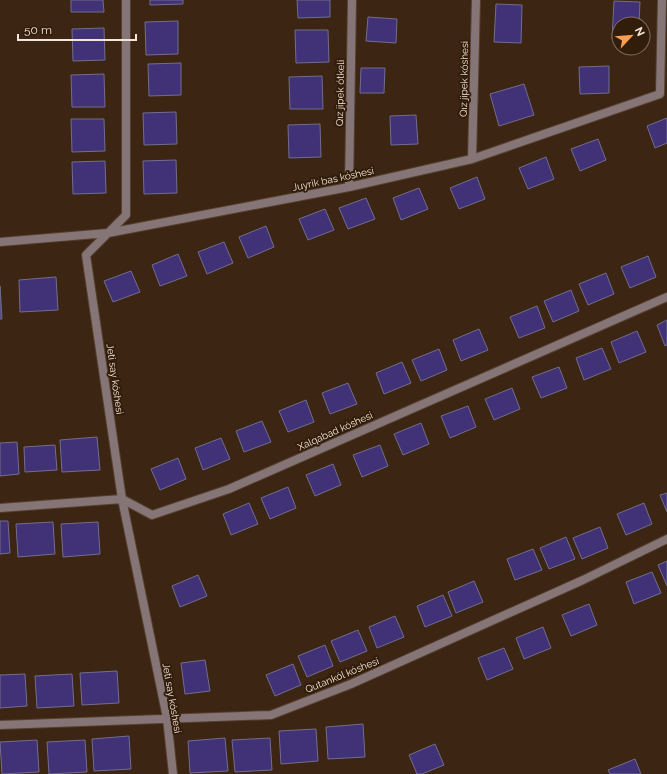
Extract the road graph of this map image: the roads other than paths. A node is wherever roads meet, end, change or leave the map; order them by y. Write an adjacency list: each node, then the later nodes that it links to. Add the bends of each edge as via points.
1 (126, 0): 8 (street, Jeti say kóshesi, via 126,215)
2 (352, 0): 7 (street, Qız jipek ótkeli)
3 (476, 0): 6 (street, Qız jipek kóshesi)
4 (662, 0): 5 (street)
5 (664, 26): 6 (street, Juyrik bas kóshesi, via 660,94)
6 (472, 159): 7 (street, Juyrik bas kóshesi)
7 (349, 187): 8 (street, Juyrik bas kóshesi)
8 (108, 233): 9 (street, Juyrik bas kóshesi); 11 (street, Jeti say kóshesi, via 86,255)
9 (0, 242)
10 (667, 297): 11 (street, Xalqabad kóshesi, via 229,489 152,515)
11 (122, 499): 12 (street); 14 (street, Jeti say kóshesi)
12 (0, 508)
13 (667, 539): 14 (street, Qutankól kóshesi, via 584,580 351,684 271,715)
14 (167, 718): 15 (street, Qutankól kóshesi); 16 (street, Jeti say kóshesi)
15 (0, 725)
16 (173, 774)

